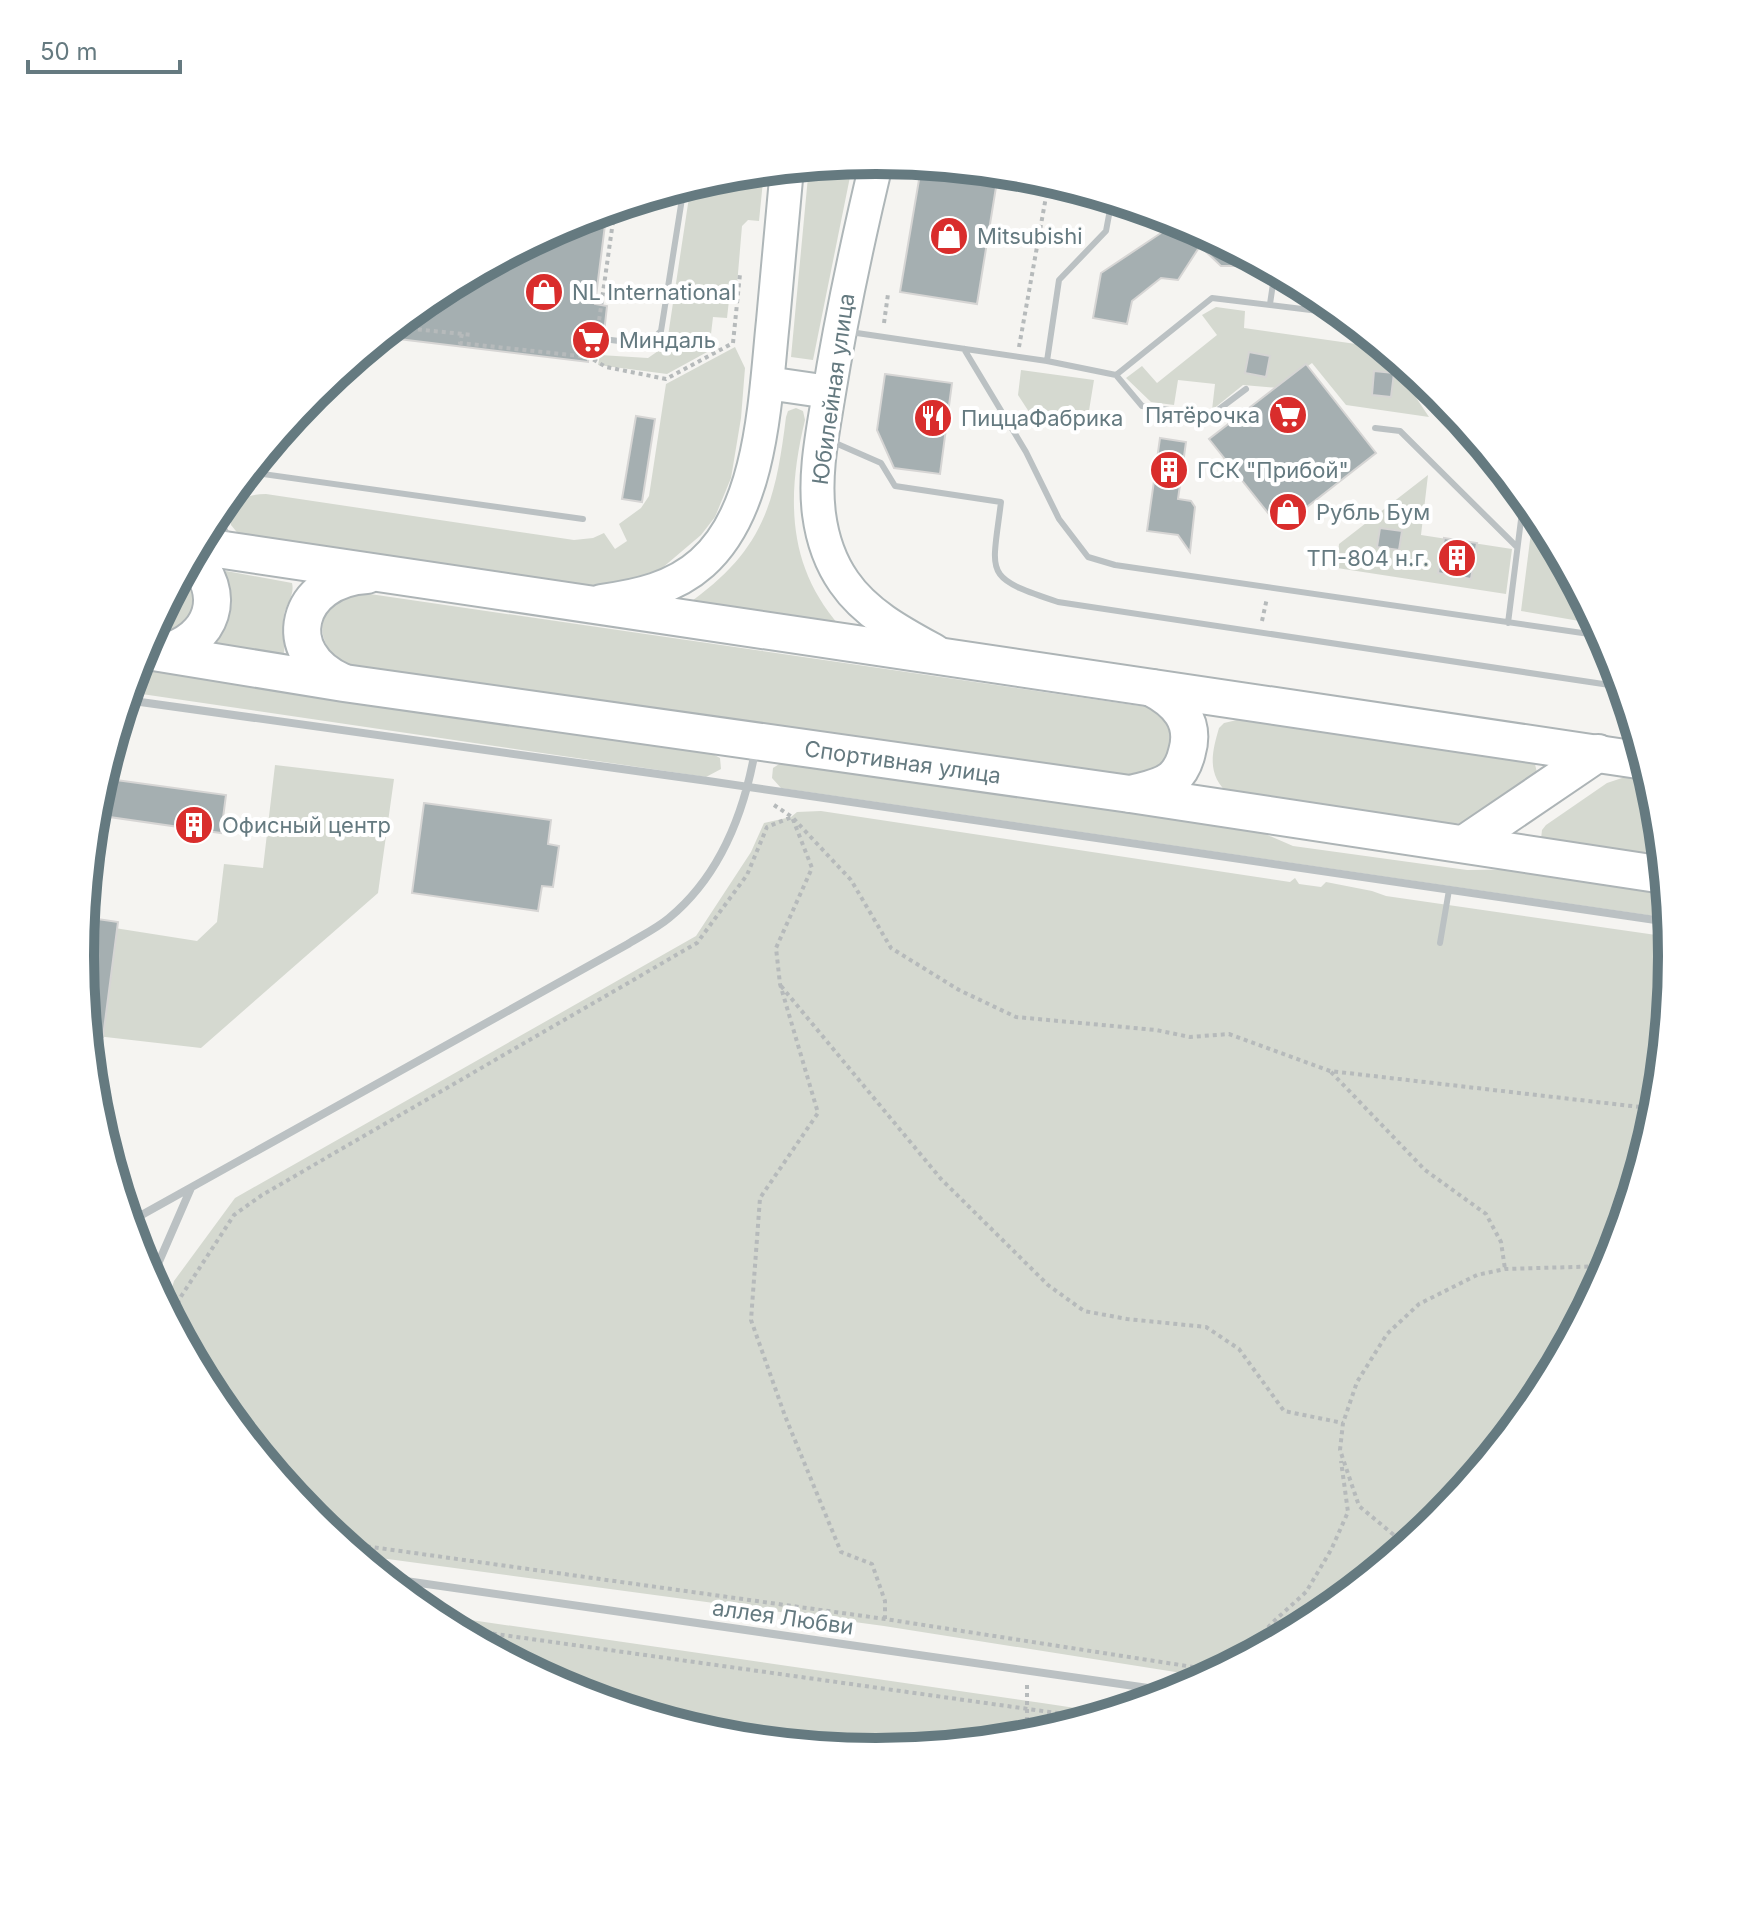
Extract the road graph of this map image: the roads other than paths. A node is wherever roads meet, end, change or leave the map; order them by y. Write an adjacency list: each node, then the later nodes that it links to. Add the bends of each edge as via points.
1 (874, 174): 8 (main road, Юбилейная улица)
2 (786, 179): 13 (main road)
3 (682, 198): 9 (lane, via 661,331 642,343)
4 (1110, 210): 11 (lane, via 1106,231 1059,280)
5 (1273, 282): 6 (lane)
6 (1270, 304): 7 (lane); 12 (lane, via 1212,298)
7 (1318, 311)
8 (838, 331): 10 (lane); 15 (main road, Юбилейная улица)
9 (603, 339)
10 (964, 349): 11 (lane); 28 (lane, via 1059,519 1088,557)
11 (1047, 361): 12 (lane)
12 (1116, 375): 14 (lane, via 1142,406 1210,416)
13 (767, 383): 15 (main road); 27 (main road, via 751,473 721,541 702,563 674,582 640,595)
14 (1246, 389)
15 (829, 392): 17 (main road, Юбилейная улица)
16 (1375, 428): 22 (lane, via 1400,431)
17 (822, 438): 32 (main road, Юбилейная улица, via 819,511 823,536 844,582 899,632); 34 (lane, via 881,463 895,486 1001,502 993,563 1001,578 1058,602)
18 (260, 474): 20 (lane)
19 (1521, 515): 22 (lane)
20 (583, 519)
21 (222, 528): 24 (lane)
22 (1517, 547): 28 (lane)
23 (209, 548): 24 (main road)
24 (241, 553): 26 (main road)
25 (199, 564): 30 (main road, via 211,585 207,622 181,648)
26 (385, 574): 27 (main road); 33 (main road, via 340,578 320,592 306,612 305,645 313,662)
27 (586, 603): 32 (main road)
28 (1508, 623): 29 (lane)
29 (1588, 634)
30 (156, 651)
31 (156, 652): 33 (main road, Спортивная улица)
32 (949, 658): 35 (main road)
33 (344, 683): 37 (main road, Спортивная улица)
34 (1609, 685)
35 (1150, 687): 38 (main road); 41 (main road, via 1170,697 1184,714 1189,748 1173,778)
36 (137, 702): 40 (street)
37 (757, 742): 40 (street); 41 (main road, Спортивная улица)
38 (1598, 753): 39 (main road); 42 (main road)
39 (1632, 759)
40 (749, 788): 44 (street); 47 (street, via 722,852 697,891 669,918)
41 (1130, 794): 42 (main road, Спортивная улица)
42 (1464, 844): 43 (main road, Спортивная улица)
43 (1653, 873)
44 (1449, 890): 45 (street); 46 (lane)
45 (1657, 920)
46 (1440, 943)
47 (192, 1188): 48 (street); 49 (street)
48 (140, 1216)
49 (158, 1264)
50 (407, 1581): 51 (street, аллея Любви)
51 (1148, 1688)

